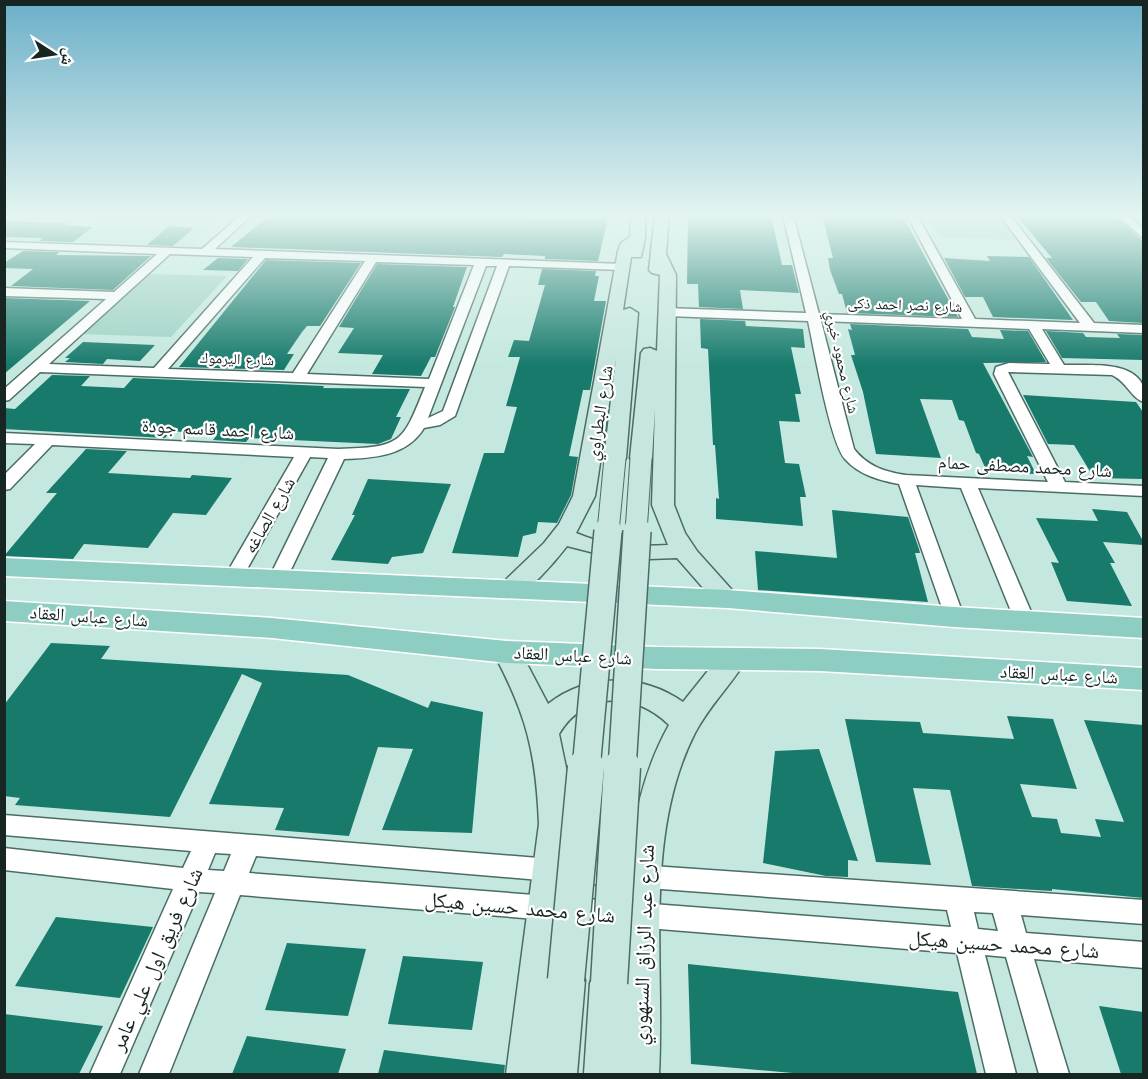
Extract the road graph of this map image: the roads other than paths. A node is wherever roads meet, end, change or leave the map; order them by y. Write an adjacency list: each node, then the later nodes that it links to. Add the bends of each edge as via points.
1 (151, 265): 15 (street)
2 (252, 265): 24 (street)
3 (368, 265): 25 (street)
4 (480, 265): 26 (street)
5 (503, 265): 29 (street, via 450,412 435,422)
6 (573, 265): 13 (street)
7 (637, 265): 34 (street)
8 (657, 265): 34 (street)
9 (664, 265): 16 (street, via 668,275)
10 (801, 265): 17 (street, شارع محمود خيري)
11 (939, 265): 18 (street)
12 (1043, 265): 20 (street)
13 (622, 267): 40 (street, شارع البطراوي, via 588,480 579,509)
14 (4, 292): 15 (street)
15 (118, 296): 22 (street)
16 (666, 312): 17 (street, شارع نصر احمد ذكى); 41 (street, via 663,506)
17 (815, 318): 18 (street, شارع نصر احمد ذكى); 35 (street, شارع محمود خيري, via 846,450 862,467)
18 (970, 323): 19 (street, شارع نصر احمد ذكى)
19 (1033, 326): 20 (street, شارع نصر احمد ذكى); 23 (street)
20 (1090, 327): 21 (street, شارع نصر احمد ذكى)
21 (1143, 329)
22 (38, 368): 24 (street, شارع اليرموك); 27 (street)
23 (1059, 368): 28 (street, via 1119,372 1128,377); 38 (street, via 1009,367 1000,372)
24 (156, 373): 25 (street, شارع اليرموك)
25 (297, 378): 26 (street, شارع اليرموك)
26 (434, 383): 29 (street)
27 (4, 397)
28 (1143, 398)
29 (418, 424): 33 (street, شارع احمد قاسم جودة, via 398,446 376,452)
30 (6, 439): 31 (street, شارع احمد قاسم جودة)
31 (48, 440): 32 (street, شارع احمد قاسم جودة); 37 (street)
32 (304, 453): 33 (street, شارع احمد قاسم جودة); 43 (street, شارع الصاغه)
33 (338, 454): 44 (street, شارع الصاغه)
34 (628, 458): 75 (street, bridge); 76 (street, bridge)
35 (906, 480): 36 (street, شارع محمد مصطفى حمام); 48 (street)
36 (967, 483): 38 (street, شارع محمد مصطفى حمام); 49 (street)
37 (4, 485)
38 (1059, 487): 39 (street, شارع محمد مصطفى حمام)
39 (1143, 491)
40 (564, 536): 41 (street, via 588,547 618,553 648,555); 45 (street, شارع البطراوي)
41 (682, 550): 46 (street)
42 (4, 567): 43 (main road)
43 (233, 578): 44 (main road)
44 (277, 580): 45 (main road)
45 (508, 590): 46 (main road)
46 (727, 599): 48 (main road)
47 (4, 611): 51 (main road, شارع عباس العقاد, via 272,628)
48 (954, 617): 49 (main road)
49 (1025, 621): 50 (main road)
50 (1143, 628)
51 (507, 652): 52 (main road, شارع عباس العقاد); 55 (street, via 528,690)
52 (733, 659): 53 (main road, شارع عباس العقاد, via 820,660); 54 (street, شارع عبد الرزاق السنهوري)
53 (1143, 679)
54 (686, 723): 55 (street, via 657,699 630,691 602,690 565,705); 61 (street, شارع عبد الرزاق السنهوري, via 655,799)
55 (544, 733): 60 (street, via 553,782)
56 (4, 825): 57 (street, شارع محمد حسين هيكل)
57 (207, 843): 58 (street, شارع محمد حسين هيكل); 62 (street, شارع فريق اول علي عامر)
58 (246, 846): 60 (street, شارع محمد حسين هيكل); 63 (street, شارع فريق اول علي عامر)
59 (4, 859): 62 (street, شارع محمد حسين هيكل)
60 (551, 870): 61 (street, شارع محمد حسين هيكل); 66 (street)
61 (643, 875): 64 (street, شارع محمد حسين هيكل); 68 (street, شارع عبد الرزاق السنهوري)
62 (191, 880): 63 (street, شارع محمد حسين هيكل); 72 (street, شارع فريق اول علي عامر)
63 (231, 882): 66 (street, شارع محمد حسين هيكل); 73 (street, شارع فريق اول علي عامر)
64 (957, 898): 65 (street, شارع محمد حسين هيكل); 69 (street)
65 (1003, 901): 67 (street, شارع محمد حسين هيكل); 70 (street)
66 (547, 909): 68 (street, شارع محمد حسين هيكل); 74 (street)
67 (1143, 912)
68 (642, 917): 69 (street, شارع محمد حسين هيكل); 77 (street, شارع عبد الرزاق السنهوري)
69 (968, 941): 70 (street, شارع محمد حسين هيكل); 78 (street)
70 (1016, 945): 71 (street, شارع محمد حسين هيكل); 79 (street)
71 (1143, 955)
72 (105, 1074)
73 (154, 1074)
74 (526, 1074)
75 (557, 1074)
76 (604, 1074)
77 (639, 1074)
78 (1001, 1074)
79 (1054, 1074)

